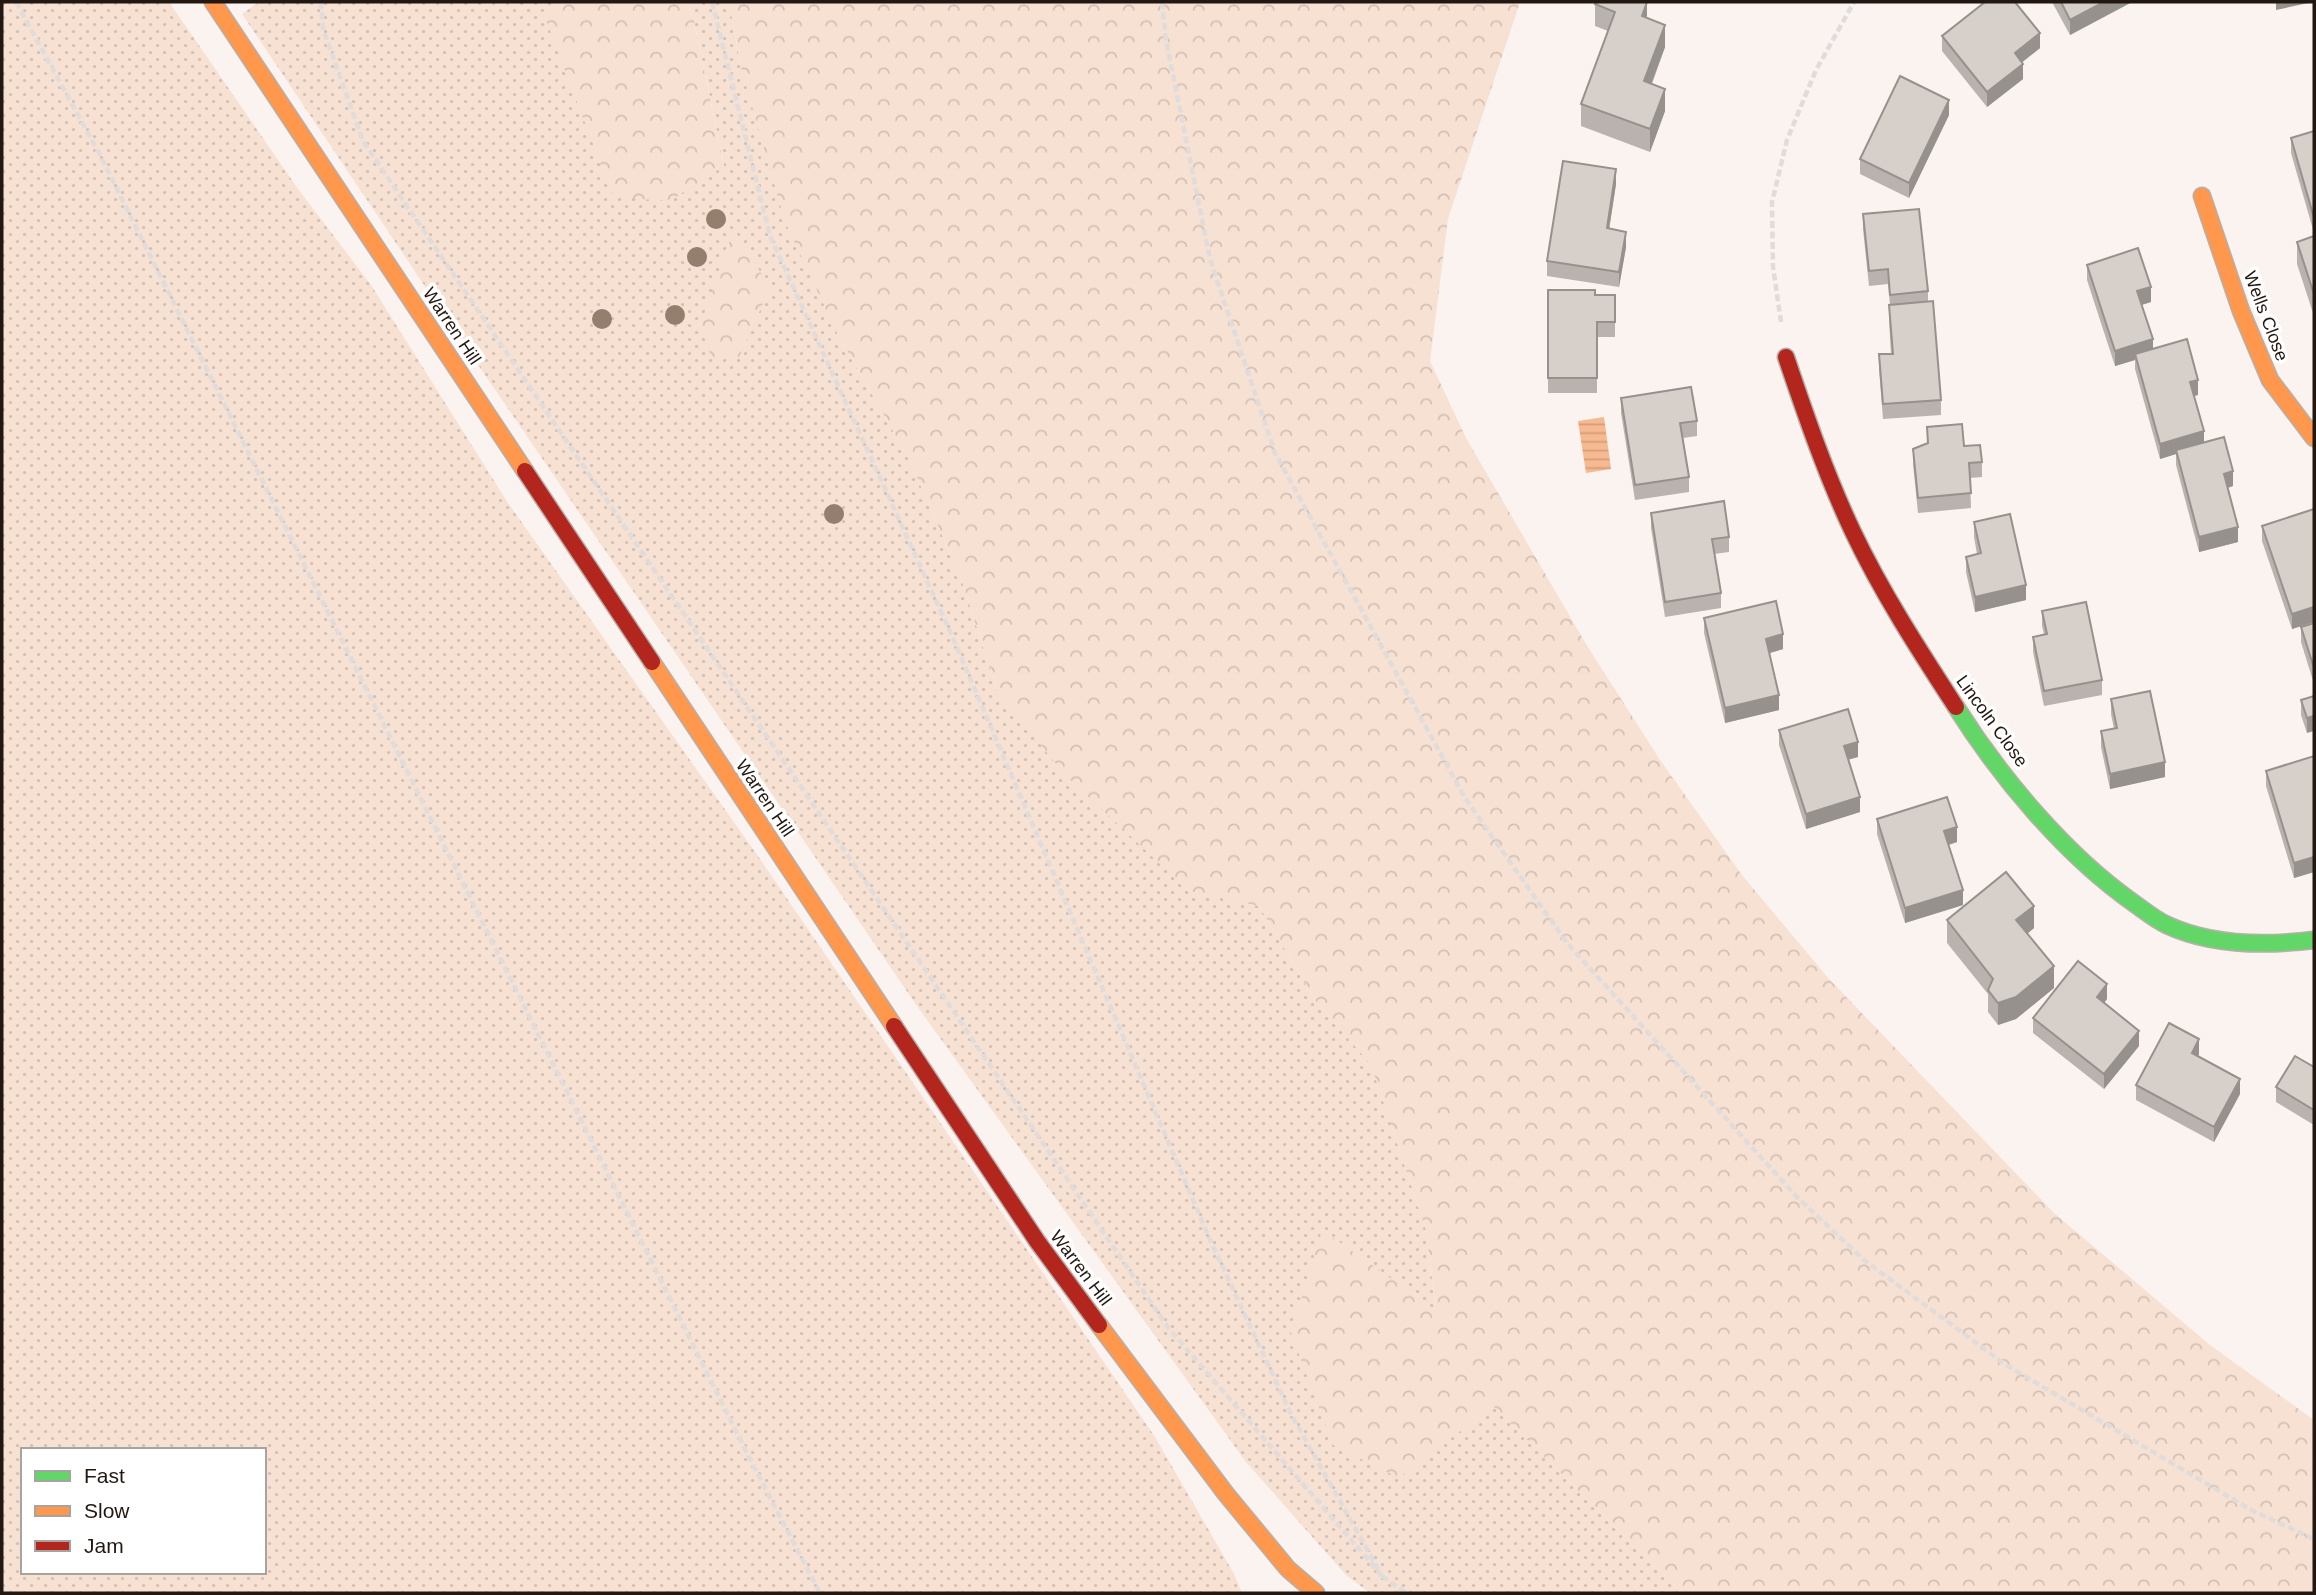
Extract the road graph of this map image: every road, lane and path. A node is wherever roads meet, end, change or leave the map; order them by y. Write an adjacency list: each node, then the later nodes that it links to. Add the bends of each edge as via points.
1 (16, 2): 13 (path, via 100,155)
2 (213, 2): 14 (main road, Warren Hill, via 1037,1241 1226,1494 1289,1569)
3 (321, 2): 12 (path, via 323,29 370,152 1167,1326)
4 (712, 2): 12 (path, via 770,236 951,636 1211,1242 1291,1414)
5 (1162, 2): 11 (path, via 1210,259 1275,453 1465,798 1567,943 1797,1197 1864,1260 2006,1365 2253,1511)
6 (1854, 2): 8 (path, via 1816,70 1787,140 1772,202 1773,267)
7 (2202, 196): 9 (main road, Wells Close, via 2270,380)
8 (1786, 357): 10 (main road, Lincoln Close, via 1853,532 1900,620 1974,735 2053,833 2115,890 2166,925 2221,942)
9 (2314, 438)
10 (2314, 940)
11 (2314, 1539)
12 (1383, 1577): 15 (path)
13 (820, 1593)
14 (1316, 1593)
15 (1406, 1593)

